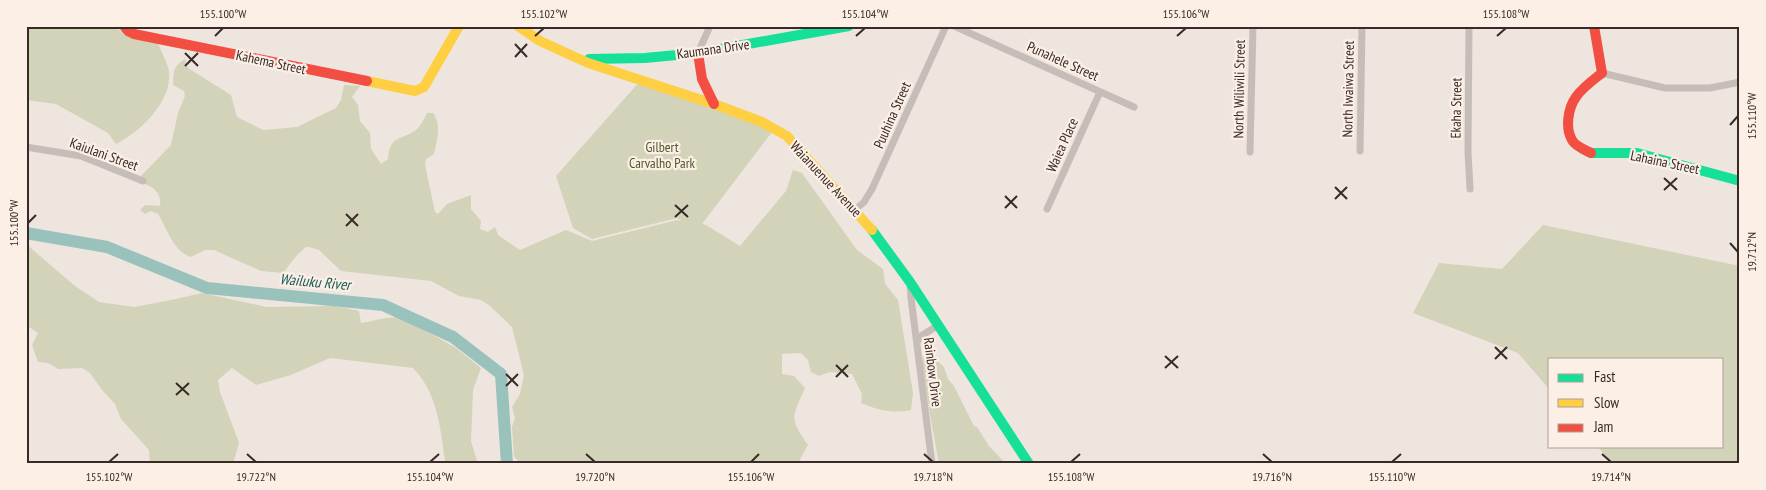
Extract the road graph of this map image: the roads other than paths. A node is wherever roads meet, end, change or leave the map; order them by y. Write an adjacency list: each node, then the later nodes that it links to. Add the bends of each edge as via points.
1 (124, 26): 2 (street, Kahema Street, via 134,34 412,91 424,86)
2 (459, 26)
3 (518, 26): 13 (street, Waianuenue Avenue)
4 (710, 26): 12 (street)
5 (849, 26): 12 (street, Kaumana Drive)
6 (946, 26): 26 (street, Puuhina Street, via 872,189)
7 (954, 26): 16 (street, Punahele Street)
8 (1254, 26): 21 (street, North Wiliwili Street)
9 (1362, 26): 20 (street, North Iwaiwa Street)
10 (1470, 26): 24 (street, Ekaha Street)
11 (1594, 26): 14 (street)
12 (698, 53): 13 (street, Kaumana Drive, via 596,60); 17 (street, via 699,73)
13 (575, 57): 17 (street, Waianuenue Avenue)
14 (1602, 73): 15 (street, via 1665,88 1710,88); 23 (street, Lahaina Street, via 1575,98 1569,114 1568,128 1572,141 1582,149 1592,153 1637,154)
15 (1740, 82)
16 (1100, 92): 18 (street, Punahele Street); 25 (street, Waiea Place)
17 (714, 104): 26 (street, Waianuenue Avenue, via 762,122 787,136)
18 (1134, 107)
19 (26, 147): 22 (street, Kaiulani Street, via 80,156)
20 (1360, 151)
21 (1250, 152)
22 (144, 181)
23 (1740, 181)
24 (1470, 189)
25 (1047, 209)
26 (855, 210): 27 (street, Waianuenue Avenue)
27 (910, 282): 28 (street, Waianuenue Avenue); 29 (street, Rainbow Drive)
28 (938, 326): 29 (street); 31 (street, Waianuenue Avenue)
29 (917, 342): 30 (street, Rainbow Drive)
30 (932, 464)
31 (1029, 464)

